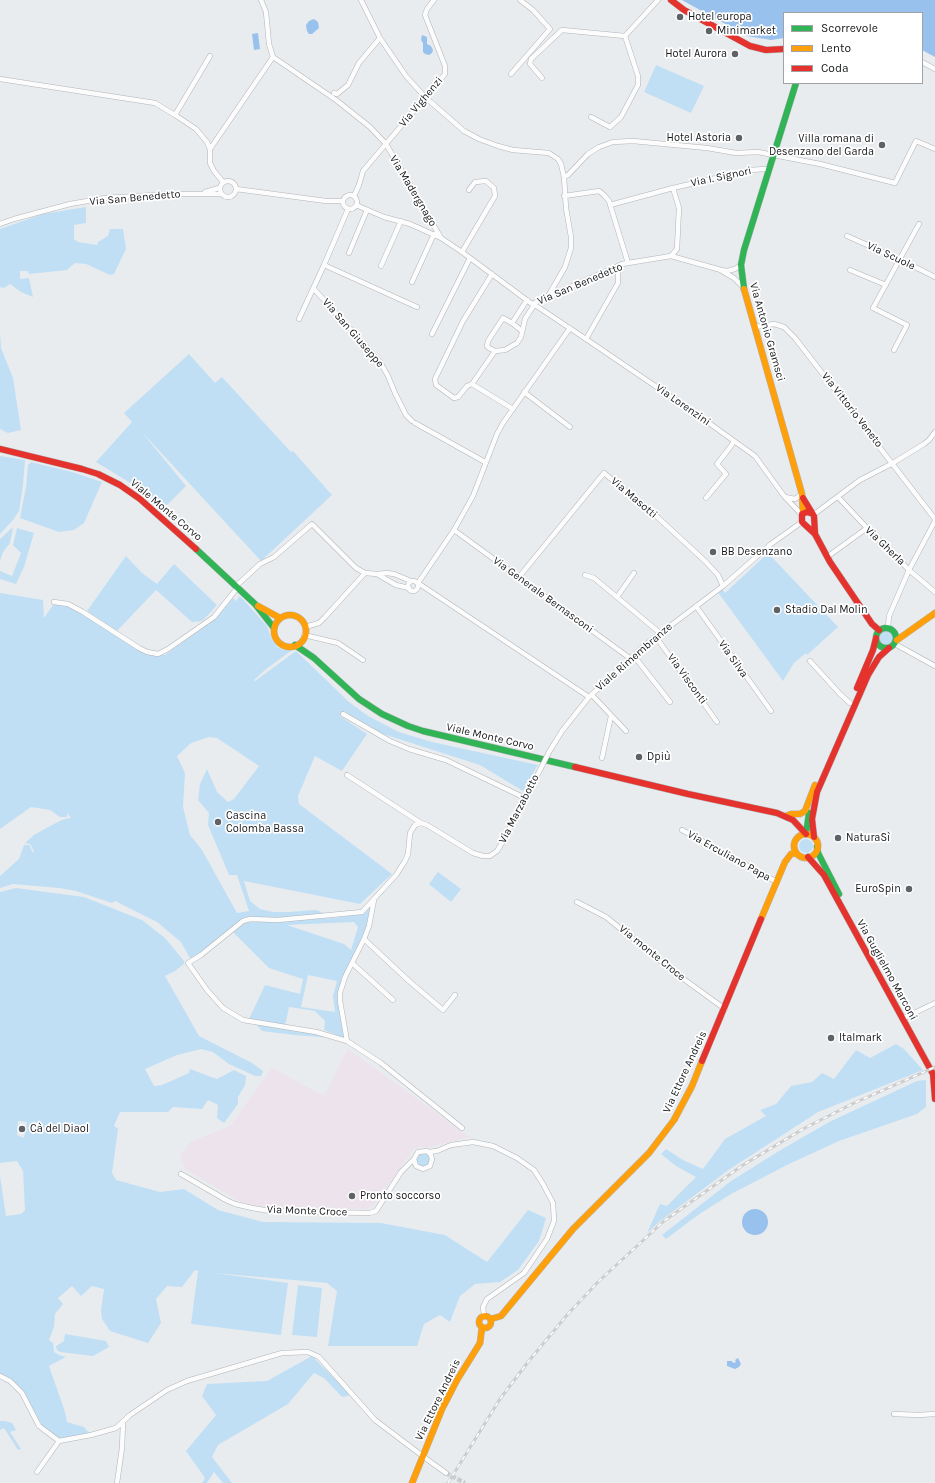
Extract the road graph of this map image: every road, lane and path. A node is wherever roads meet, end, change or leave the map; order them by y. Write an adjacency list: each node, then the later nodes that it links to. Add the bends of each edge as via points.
1 (262, 0): 11 (street, via 266,12 269,44)
2 (361, 0): 8 (street)
3 (434, 0): 19 (street, Via Vighenzi, via 425,15 445,66 445,74)
4 (520, 0): 14 (street, via 550,29)
5 (658, 0): 7 (street)
6 (671, 0): 9 (main road, via 684,10 750,46 766,50)
7 (625, 36): 15 (street, via 562,30 531,59 530,64); 21 (street, via 638,76 638,85 621,117 610,126)
8 (380, 38): 18 (street, via 359,63 348,85 337,94); 19 (street, via 406,76)
9 (783, 49)
10 (210, 56): 20 (street)
11 (274, 57): 22 (street, Via Madergnago, via 346,108); 23 (street)
12 (923, 63): 13 (street)
13 (935, 69)
14 (511, 74)
15 (542, 78)
16 (0, 79): 20 (street, via 155,103)
17 (796, 84): 25 (main road, Via Antonio Gramsci)
18 (334, 92)
19 (425, 97): 22 (street, Via Vighenzi); 27 (street, via 464,130 479,139 513,150 549,153 558,159)
20 (174, 114): 23 (street, via 196,129)
21 (591, 117)
22 (386, 144): 35 (street, Via Vighenzi, via 363,171); 47 (street, Via Madergnago)
23 (210, 149): 28 (street, via 210,163)
24 (935, 149): 25 (street, via 916,141 895,183)
25 (774, 155): 26 (main road, Via Antonio Gramsci); 27 (street, via 633,141 613,142 588,154)
26 (769, 170): 30 (street, Via I. Signori, via 750,170); 55 (main road, Via Antonio Gramsci)
27 (564, 177): 36 (street)
28 (222, 182): 29 (street); 31 (street, Via San Benedetto, via 230,181 235,184)
29 (219, 188): 33 (street, Via San Benedetto); 34 (street)
30 (673, 188): 39 (street, Via I. Signori); 50 (street, via 679,208 676,249)
31 (236, 189): 34 (street, Via San Benedetto, via 232,196); 37 (street, Via San Benedetto)
32 (469, 190): 48 (street, via 475,182 486,181 494,188 495,196)
33 (201, 193): 34 (street, Via San Benedetto); 43 (street, Via San Benedetto, via 105,198 70,204)
34 (221, 194)
35 (354, 196): 37 (street, Via San Benedetto, via 345,196); 38 (street)
36 (564, 196): 39 (street, via 599,191); 66 (street, via 571,248 565,267)
37 (342, 201): 40 (street)
38 (356, 205): 40 (street); 41 (street, Via San Benedetto)
39 (610, 205): 53 (street)
40 (348, 209): 54 (street)
41 (367, 210): 42 (street, Via San Benedetto); 49 (street)
42 (401, 221): 45 (street, Via San Benedetto); 56 (street)
43 (0, 224)
44 (919, 224): 52 (street)
45 (434, 234): 47 (street, Via San Benedetto); 62 (street)
46 (847, 236): 52 (street, Via Scuole)
47 (441, 238): 48 (street, Via San Benedetto)
48 (462, 252): 51 (street, Via San Benedetto)
49 (349, 253)
50 (671, 256): 53 (street, Via San Benedetto); 58 (street, Via San Benedetto)
51 (470, 258): 60 (street, Via San Benedetto); 75 (street)
52 (899, 259): 61 (street, Via Scuole); 63 (street)
53 (628, 263): 57 (street, Via San Benedetto)
54 (324, 265): 65 (street); 69 (street)
55 (741, 265): 58 (street, via 728,271); 64 (main road, Via Antonio Gramsci)
56 (381, 266)
57 (615, 267): 66 (street, Via San Benedetto); 76 (street, via 618,283)
58 (721, 270): 64 (street)
59 (850, 270): 63 (street)
60 (492, 274): 67 (street, Via San Benedetto); 79 (street, via 462,321 435,380 436,385 454,398)
61 (935, 277)
62 (412, 282)
63 (886, 284): 77 (street, via 873,308 907,325)
64 (744, 288): 72 (main road, Via Antonio Gramsci)
65 (314, 289): 70 (street); 88 (street, Via San Giuseppe, via 380,362 406,415)
66 (548, 298): 68 (street, Via San Benedetto)
67 (527, 300): 68 (street, Via San Benedetto); 71 (street)
68 (535, 305): 73 (street, Via Lorenzini); 74 (street, via 525,319)
69 (417, 307)
70 (300, 319)
71 (512, 323): 74 (street); 78 (street, via 503,318 488,341 487,346)
72 (755, 327): 89 (street, Via Vittorio Veneto, via 774,324 784,327); 90 (main road, Via Antonio Gramsci)
73 (570, 328): 76 (street, Via Lorenzini); 80 (street)
74 (522, 331): 78 (street, via 517,343 511,348)
75 (432, 334)
76 (586, 339): 85 (street, Via Lorenzini)
77 (894, 350)
78 (495, 351): 79 (street)
79 (472, 384): 81 (street)
80 (524, 392): 81 (street); 82 (street)
81 (513, 409): 88 (street, via 496,434)
82 (570, 427)
83 (935, 432): 84 (street)
84 (929, 440): 86 (street); 89 (street)
85 (734, 441): 91 (street, Via Lorenzini, via 755,456); 93 (street, via 717,464 726,474)
86 (935, 443)
87 (0, 449): 111 (main road, Viale Monte Corvo, via 82,469 114,481 140,499)
88 (485, 462): 99 (street, via 472,496)
89 (893, 463): 92 (street, via 860,480); 96 (street, Via Vittorio Veneto)
90 (802, 494): 91 (street, via 795,499); 94 (main road, Via Antonio Gramsci); 95 (main road, Via Antonio Gramsci)
91 (784, 496): 94 (street, Via Lorenzini)
92 (838, 497): 95 (street); 98 (street, Via Gherla)
93 (706, 498)
94 (802, 514): 95 (main road, via 807,512); 97 (main road, Via Antonio Gramsci)
95 (813, 516): 97 (main road, via 810,524); 100 (main road, Via Antonio Gramsci)
96 (935, 520): 102 (street)
97 (803, 523): 100 (main road, Via Antonio Gramsci); 110 (street, Viale Rimembranze, via 772,543)
98 (867, 528): 101 (street); 102 (street, Via Gherla)
99 (454, 530): 107 (street, Via Generale Bernasconi); 109 (street)
100 (815, 534): 101 (main road, Via Antonio Gramsci)
101 (827, 557): 124 (main road, Via Antonio Gramsci, via 872,624)
102 (910, 570): 113 (street, Via Gherla); 122 (street, via 889,616)
103 (365, 573): 104 (street); 111 (street, via 356,568 312,524 274,557 260,564); 120 (street, via 319,623)
104 (377, 574): 108 (street, via 394,574); 112 (street, via 396,585)
105 (634, 574): 114 (street)
106 (585, 575): 114 (street, Via Visconti, via 594,578)
107 (519, 577): 110 (street, Via Masotti, via 604,473 705,561 718,575); 132 (street, Via Generale Bernasconi)
108 (411, 581): 109 (street); 112 (street)
109 (418, 584): 112 (street, via 415,591); 136 (street, Viale Rimembranze)
110 (723, 586): 117 (street, Viale Rimembranze)
111 (237, 587): 115 (street, via 214,617 158,654 139,648 68,604); 116 (main road, Viale Monte Corvo)
112 (409, 588)
113 (935, 592)
114 (617, 597): 125 (street, Via Visconti)
115 (54, 602)
116 (255, 604): 119 (main road, Viale Monte Corvo); 121 (main road, Viale Monte Corvo)
117 (696, 606): 125 (street, Viale Rimembranze); 139 (street, Via Silva)
118 (935, 614): 123 (main road)
119 (280, 618): 120 (main road, via 287,615 296,617); 121 (main road)
120 (305, 627): 126 (main road)
121 (274, 628): 129 (main road, via 274,635 280,643 286,646)
122 (890, 628): 123 (main road, via 901,632); 124 (main road); 128 (main road, via 896,634)
123 (912, 629): 128 (main road)
124 (879, 630): 127 (main road)
125 (658, 635): 132 (street, Viale Rimembranze); 142 (street, Via Visconti)
126 (303, 638): 129 (main road); 131 (main road, Viale Monte Corvo); 133 (street, via 338,643)
127 (876, 638): 130 (main road, via 880,646); 138 (main road)
128 (896, 642): 130 (main road); 135 (street)
129 (295, 645): 131 (main road, Viale Monte Corvo)
130 (889, 648): 153 (main road, via 868,675 817,792 812,819)
131 (314, 658): 148 (main road, Viale Monte Corvo, via 359,699 382,714 408,726)
132 (632, 658): 136 (street, Viale Rimembranze); 137 (street, Via Generale Bernasconi)
133 (363, 660)
134 (810, 661): 138 (street)
135 (935, 666)
136 (591, 696): 141 (street); 147 (street, Via Marzabotto, bridge, via 562,731)
137 (670, 702)
138 (850, 703): 146 (main road)
139 (771, 711)
140 (343, 714): 147 (street, via 390,741 446,760)
141 (611, 716): 143 (street); 144 (street)
142 (717, 722)
143 (626, 731)
144 (602, 758)
145 (347, 775): 150 (street)
146 (811, 795): 149 (main road, via 805,811); 152 (main road)
147 (525, 798): 150 (street, Via Marzabotto, via 502,843 490,856 473,853)
148 (768, 812): 149 (main road); 154 (main road, via 792,824 797,831)
149 (786, 816): 152 (main road)
150 (421, 823): 159 (street, via 414,825 411,830 405,861)
151 (682, 830): 158 (street, Via Erculiano Papa)
152 (806, 834): 153 (main road); 154 (main road)
153 (814, 837): 155 (main road)
154 (796, 838): 156 (main road)
155 (817, 847): 157 (main road, via 815,853); 167 (main road)
156 (796, 853): 157 (main road, Via Guglielmo Marconi); 158 (main road, Via Ettore Andreis, via 787,859)
157 (808, 858): 170 (main road, Via Guglielmo Marconi, via 824,875 930,1068 933,1074)
158 (777, 882): 166 (main road, Via Ettore Andreis)
159 (374, 900): 161 (street); 168 (street, via 362,912 243,921 188,963 223,1008 243,1020 316,1032)
160 (577, 902): 166 (street, Via monte Croce, via 606,917 674,972)
161 (364, 939): 162 (street); 163 (street, via 443,1010)
162 (352, 963): 164 (street); 168 (street, via 345,977 340,1001)
163 (455, 995)
164 (393, 1000)
165 (935, 1003): 167 (street)
166 (725, 1008): 180 (main road, Via Ettore Andreis, via 692,1086 674,1120 649,1152 573,1229 501,1316)
167 (906, 1017): 169 (main road)
168 (347, 1041): 171 (street, via 381,1063)
169 (935, 1072)
170 (935, 1099)
171 (462, 1128)
172 (436, 1151): 173 (street); 174 (street); 179 (street, via 472,1142 493,1146 534,1170 553,1202 554,1221 547,1239 524,1272 487,1299 483,1307)
173 (428, 1152): 174 (street); 175 (street, via 418,1152)
174 (432, 1157): 177 (street, via 432,1163 428,1168 420,1169)
175 (414, 1159): 176 (street, Via Monte Croce); 177 (street)
176 (406, 1165): 177 (street); 178 (street, Via Monte Croce, via 376,1211 370,1213 270,1211 252,1208 226,1200)
177 (416, 1166)
178 (181, 1174)
179 (484, 1315): 180 (main road); 181 (main road, via 479,1319)
180 (491, 1319): 181 (main road, via 490,1326)
181 (482, 1327): 187 (main road, Via Ettore Andreis, via 480,1343 456,1380)
182 (0, 1376): 186 (street, via 10,1381 22,1393 39,1426)
183 (894, 1414): 184 (street)
184 (935, 1414)
185 (123, 1422): 186 (street, via 116,1428); 187 (street, via 168,1390 187,1381 282,1353 308,1352 319,1357 375,1420); 190 (street)
186 (58, 1441): 188 (street)
187 (422, 1456): 189 (street); 191 (main road, Via Ettore Andreis)
188 (37, 1472)
189 (446, 1472)
190 (117, 1483)
191 (412, 1483)

